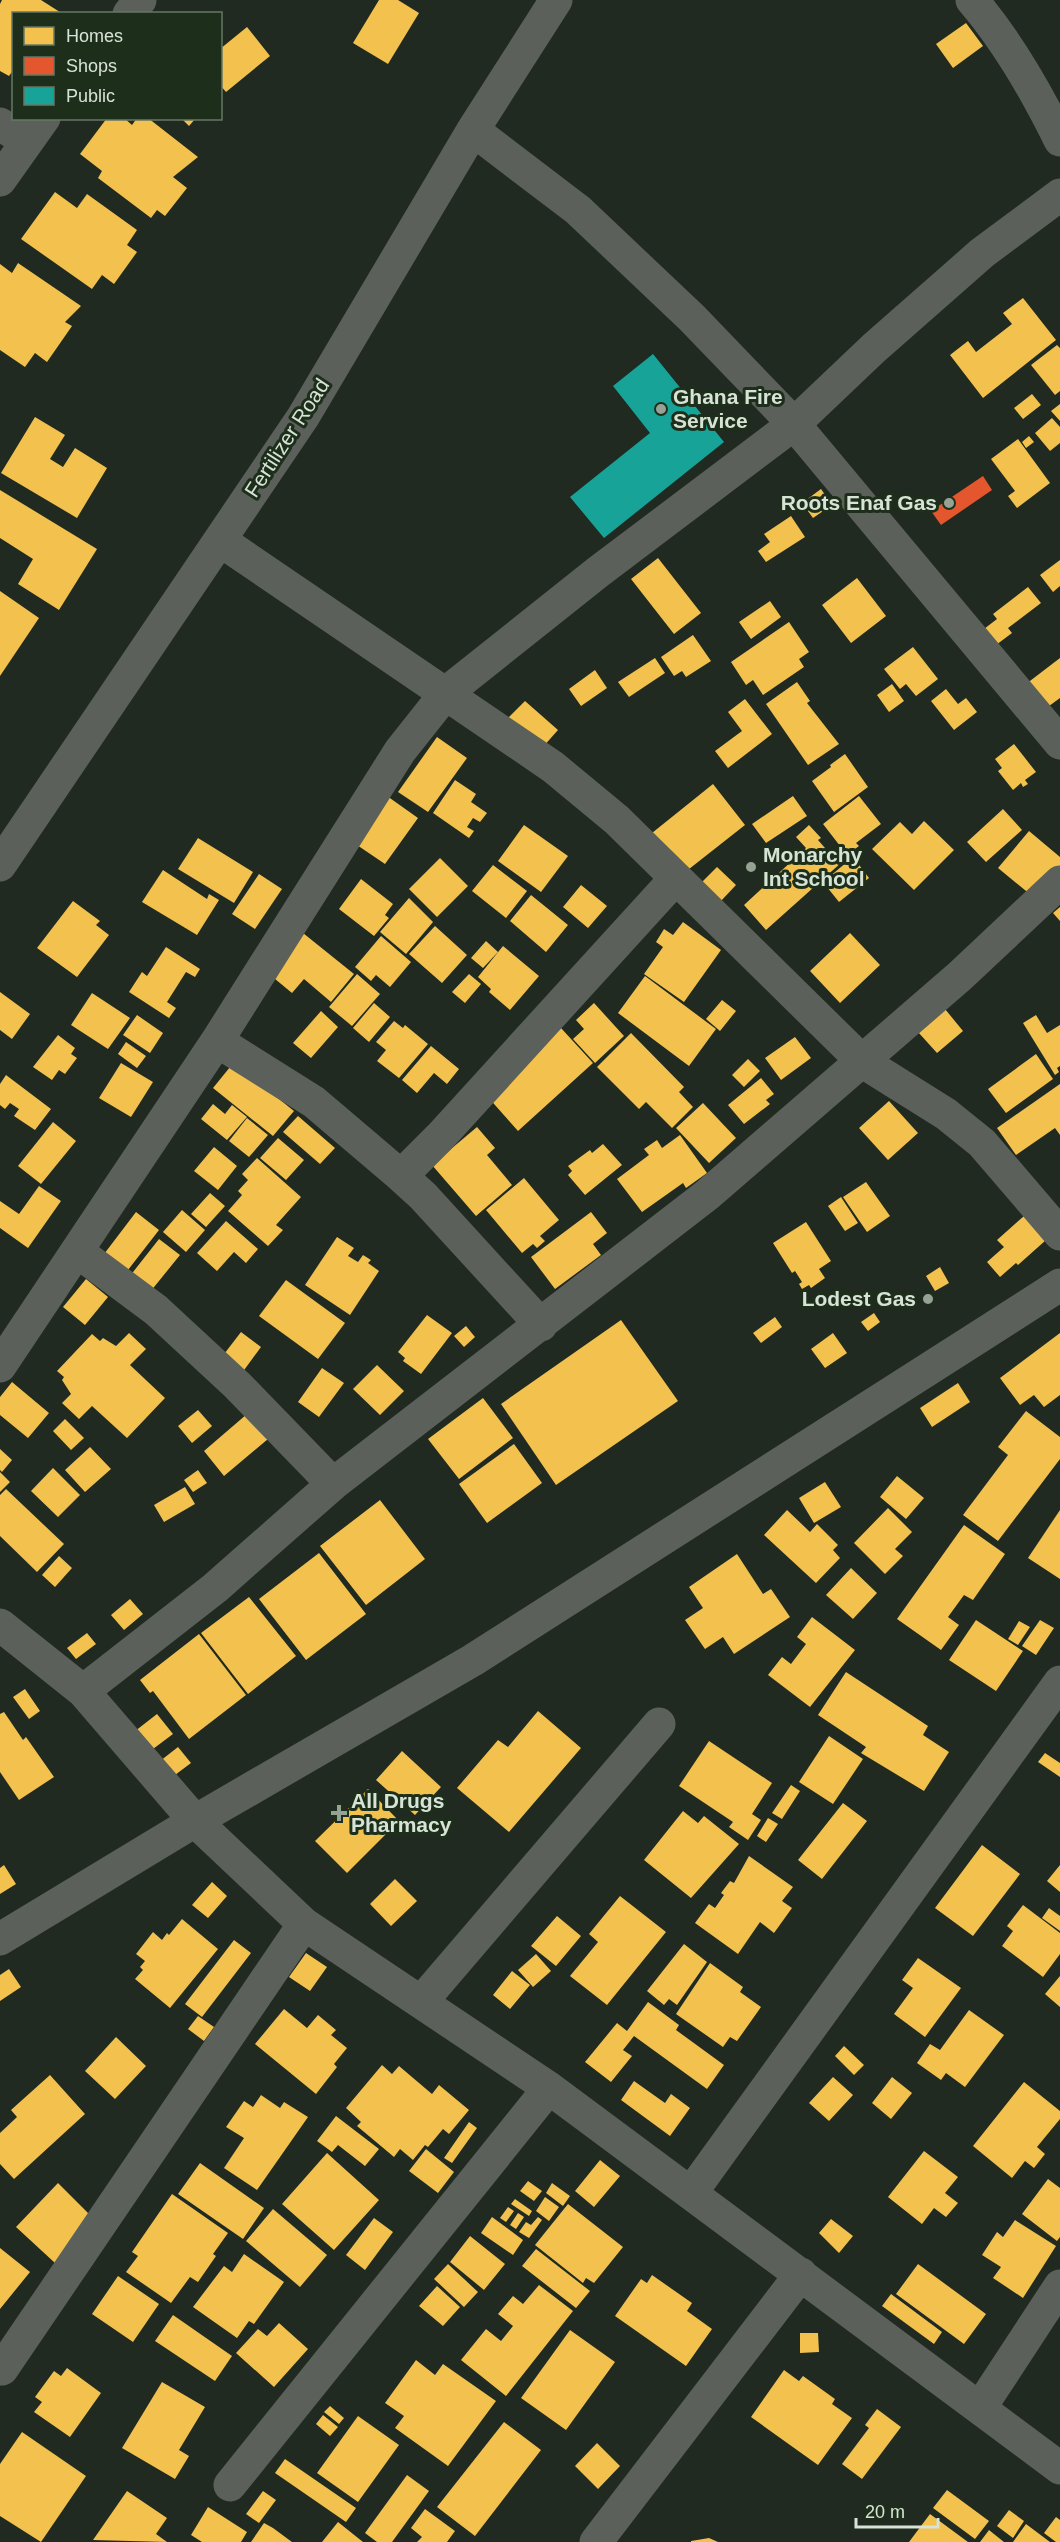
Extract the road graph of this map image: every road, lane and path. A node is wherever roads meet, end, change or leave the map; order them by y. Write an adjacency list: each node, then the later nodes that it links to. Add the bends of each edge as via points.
1 (140, 0): 4 (street)
2 (556, 0): 6 (street, Fertilizer Road)
3 (972, 0): 7 (street, via 1038,95)
4 (131, 12)
5 (24, 128): 8 (street)
6 (473, 130): 10 (street, via 578,210 692,318); 11 (street, Fertilizer Road, via 303,417)
7 (1060, 140)
8 (0, 180)
9 (1060, 195): 10 (street, via 982,253)
10 (794, 424): 12 (street); 13 (street)
11 (221, 541): 12 (street); 14 (street, Fertilizer Road)
12 (446, 693): 15 (street, via 553,767 617,820); 17 (street, via 400,751)
13 (1060, 743)
14 (0, 865)
15 (676, 878): 18 (street); 19 (street)
16 (1060, 882): 18 (street)
17 (217, 1041): 19 (street, via 314,1102); 21 (street)
18 (862, 1062): 20 (street, via 946,1114 982,1143); 23 (street, via 707,1195)
19 (401, 1176): 23 (street)
20 (1060, 1234)
21 (78, 1252): 24 (street); 25 (street, via 156,1310 237,1385)
22 (1060, 1285): 30 (street, via 473,1660)
23 (541, 1324): 25 (street)
24 (0, 1366)
25 (333, 1484): 28 (street, via 215,1588)
26 (0, 1625): 28 (street)
27 (1060, 1682): 35 (street)
28 (83, 1692): 30 (street)
29 (659, 1724): 33 (street)
30 (195, 1821): 31 (street); 32 (street)
31 (304, 1924): 33 (street); 38 (street)
32 (0, 1939)
33 (422, 2001): 34 (street)
34 (549, 2088): 35 (street); 41 (street)
35 (691, 2193): 36 (street)
36 (801, 2274): 39 (street); 42 (street)
37 (1060, 2286): 39 (street)
38 (2, 2369)
39 (980, 2408): 40 (street)
40 (1060, 2468)
41 (230, 2485)
42 (596, 2542)

